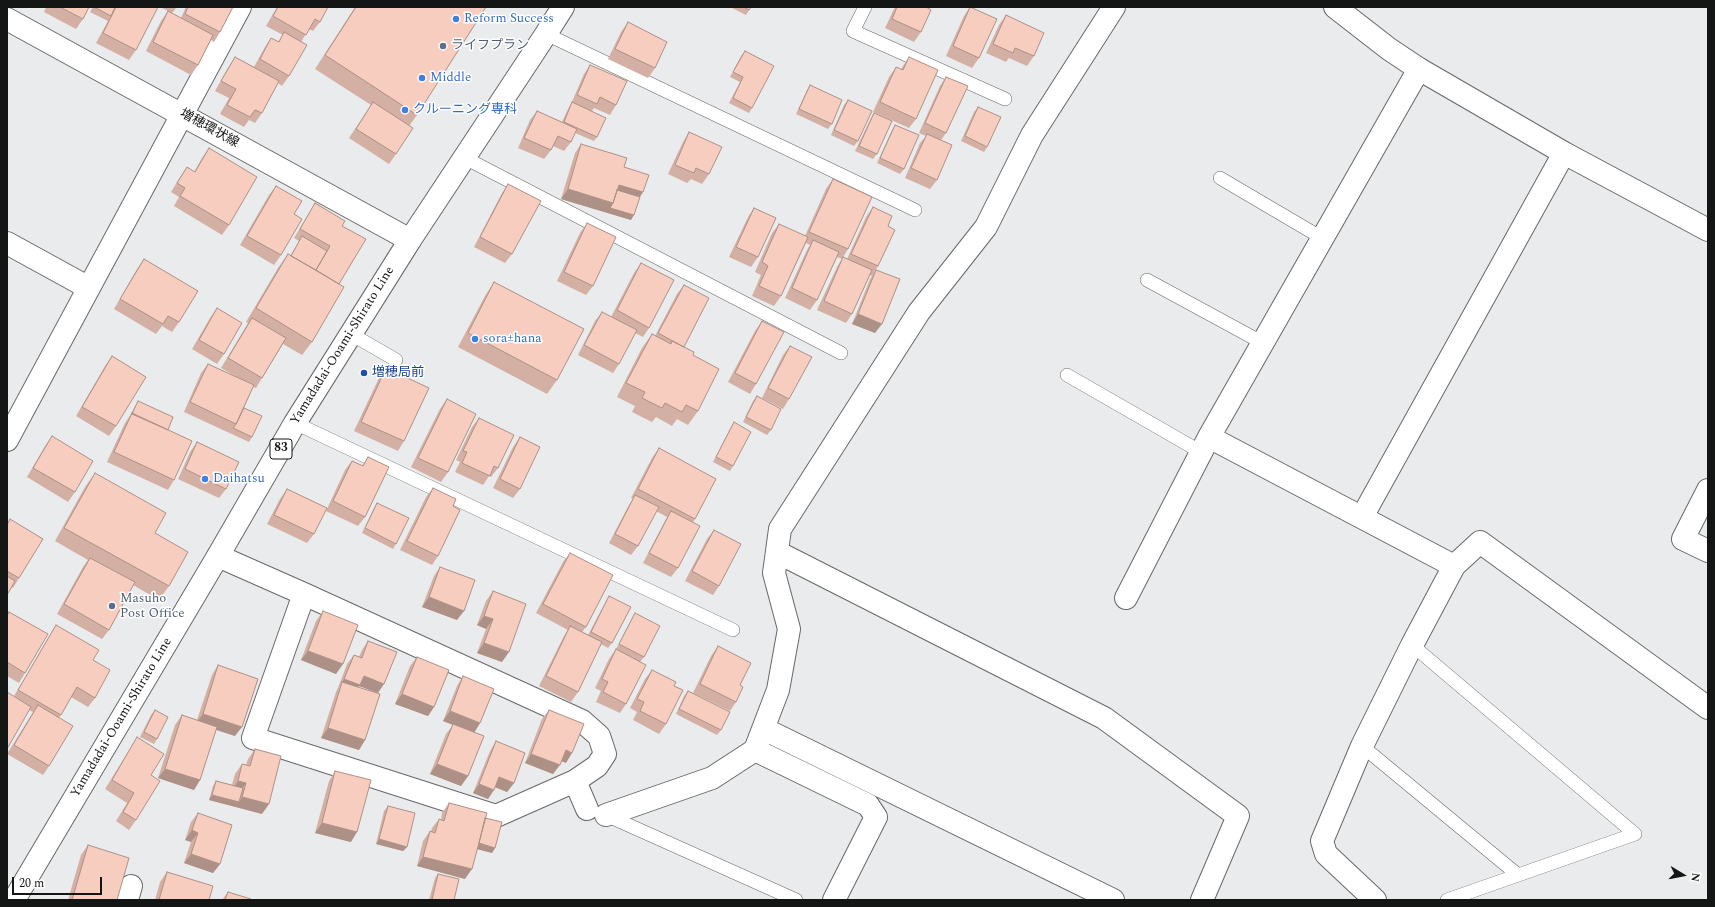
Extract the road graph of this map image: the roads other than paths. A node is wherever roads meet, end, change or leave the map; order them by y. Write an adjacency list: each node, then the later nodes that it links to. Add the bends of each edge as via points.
1 (240, 7): 10 (street)
2 (563, 7): 7 (street, Yamadadai-Ooami-Shirato Line / 83)
3 (865, 7): 9 (lane, via 854,31)
4 (1114, 7): 32 (street, via 1032,135 986,227 919,312 780,529)
5 (1335, 7): 8 (street)
6 (7, 19): 10 (street, 増穂環状線)
7 (546, 34): 12 (street, Yamadadai-Ooami-Shirato Line / 83); 14 (lane)
8 (1419, 69): 11 (street); 16 (street)
9 (1005, 98)
10 (182, 114): 17 (street, 増穂環状線); 20 (street)
11 (1564, 153): 15 (street); 30 (street)
12 (465, 158): 17 (street, Yamadadai-Ooami-Shirato Line / 83); 23 (lane)
13 (1220, 178): 16 (lane)
14 (915, 210)
15 (1708, 230)
16 (1322, 238): 22 (street)
17 (410, 240): 21 (street, Yamadadai-Ooami-Shirato Line / 83)
18 (7, 243): 20 (street)
19 (1147, 280): 22 (lane)
20 (89, 288): 27 (street)
21 (351, 334): 24 (lane); 26 (street, Yamadadai-Ooami-Shirato Line / 83)
22 (1263, 343): 28 (street)
23 (841, 353)
24 (396, 360)
25 (1067, 375): 28 (lane)
26 (295, 423): 33 (street, Yamadadai-Ooami-Shirato Line / 83); 37 (lane)
27 (7, 440)
28 (1205, 445): 30 (street); 36 (street)
29 (1708, 490): 31 (street, via 1683,539)
30 (1362, 518): 34 (street)
31 (1708, 551)
32 (777, 552): 40 (street, via 774,573 789,629 778,690); 50 (street, via 1104,718 1238,816)
33 (218, 556): 35 (street); 46 (street, Yamadadai-Ooami-Shirato Line / 83)
34 (1454, 566): 38 (street); 39 (street, via 1480,542)
35 (304, 594): 43 (street, via 582,721 600,736 605,754 597,766); 43 (street, via 253,738 496,816)
36 (1126, 598)
37 (733, 630)
38 (1412, 645): 41 (street); 45 (lane, via 1635,834)
39 (1708, 708)
40 (764, 729): 42 (street); 49 (street)
41 (1362, 746): 45 (lane); 51 (street, via 1322,842 1326,854)
42 (755, 750): 44 (street, via 712,778); 48 (street, via 868,805 876,817)
43 (575, 781): 44 (street)
44 (596, 812): 47 (lane)
45 (1518, 875): 52 (lane)
46 (14, 900)
47 (796, 900)
48 (834, 900)
49 (1113, 900)
50 (1202, 900)
51 (1375, 900)
52 (1446, 900)

